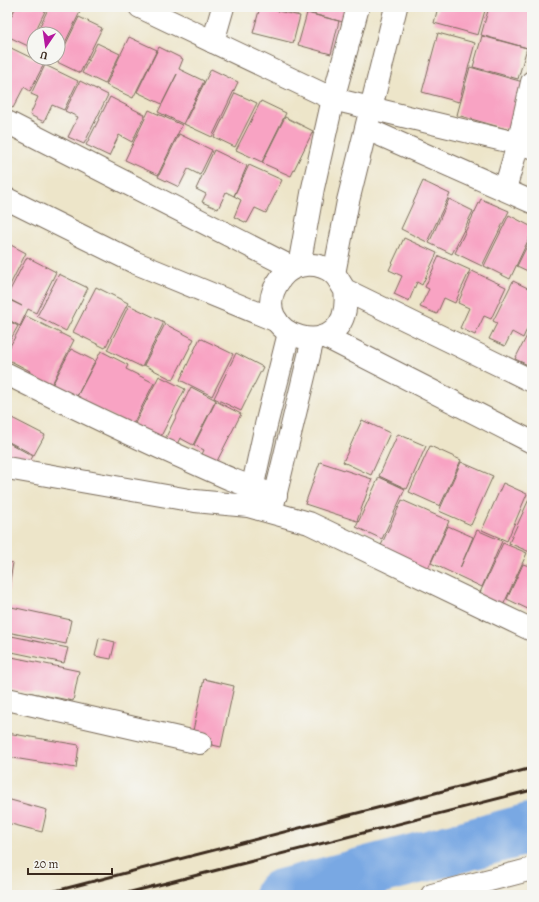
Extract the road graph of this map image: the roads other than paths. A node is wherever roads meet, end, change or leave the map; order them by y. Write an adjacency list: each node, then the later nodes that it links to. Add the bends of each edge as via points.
1 (140, 7): 5 (street)
2 (223, 7): 5 (street)
3 (358, 7): 7 (street)
4 (396, 7): 8 (street)
5 (213, 42): 7 (street)
6 (532, 82): 11 (street)
7 (333, 99): 8 (street); 15 (street)
8 (371, 108): 10 (street); 11 (street)
9 (7, 122): 15 (street)
10 (367, 129): 12 (street); 16 (street, via 348,201)
11 (525, 145): 12 (street)
12 (505, 189): 14 (street)
13 (7, 199): 17 (street, via 136,263)
14 (532, 202)
15 (296, 267): 16 (street, via 317,266); 17 (street, via 283,275 272,297 272,309)
16 (340, 282): 18 (street, via 347,304 344,317 336,328); 20 (street)
17 (283, 327): 18 (street, via 300,338); 23 (street)
18 (319, 338): 21 (street); 24 (street)
19 (7, 374): 23 (street)
20 (532, 381)
21 (532, 442)
22 (7, 468): 23 (street, via 195,501)
23 (250, 497): 24 (street)
24 (274, 503): 25 (street, via 309,523)
25 (532, 630)
26 (7, 699): 27 (street)
27 (200, 743)
28 (532, 868): 29 (street)
29 (432, 895)

